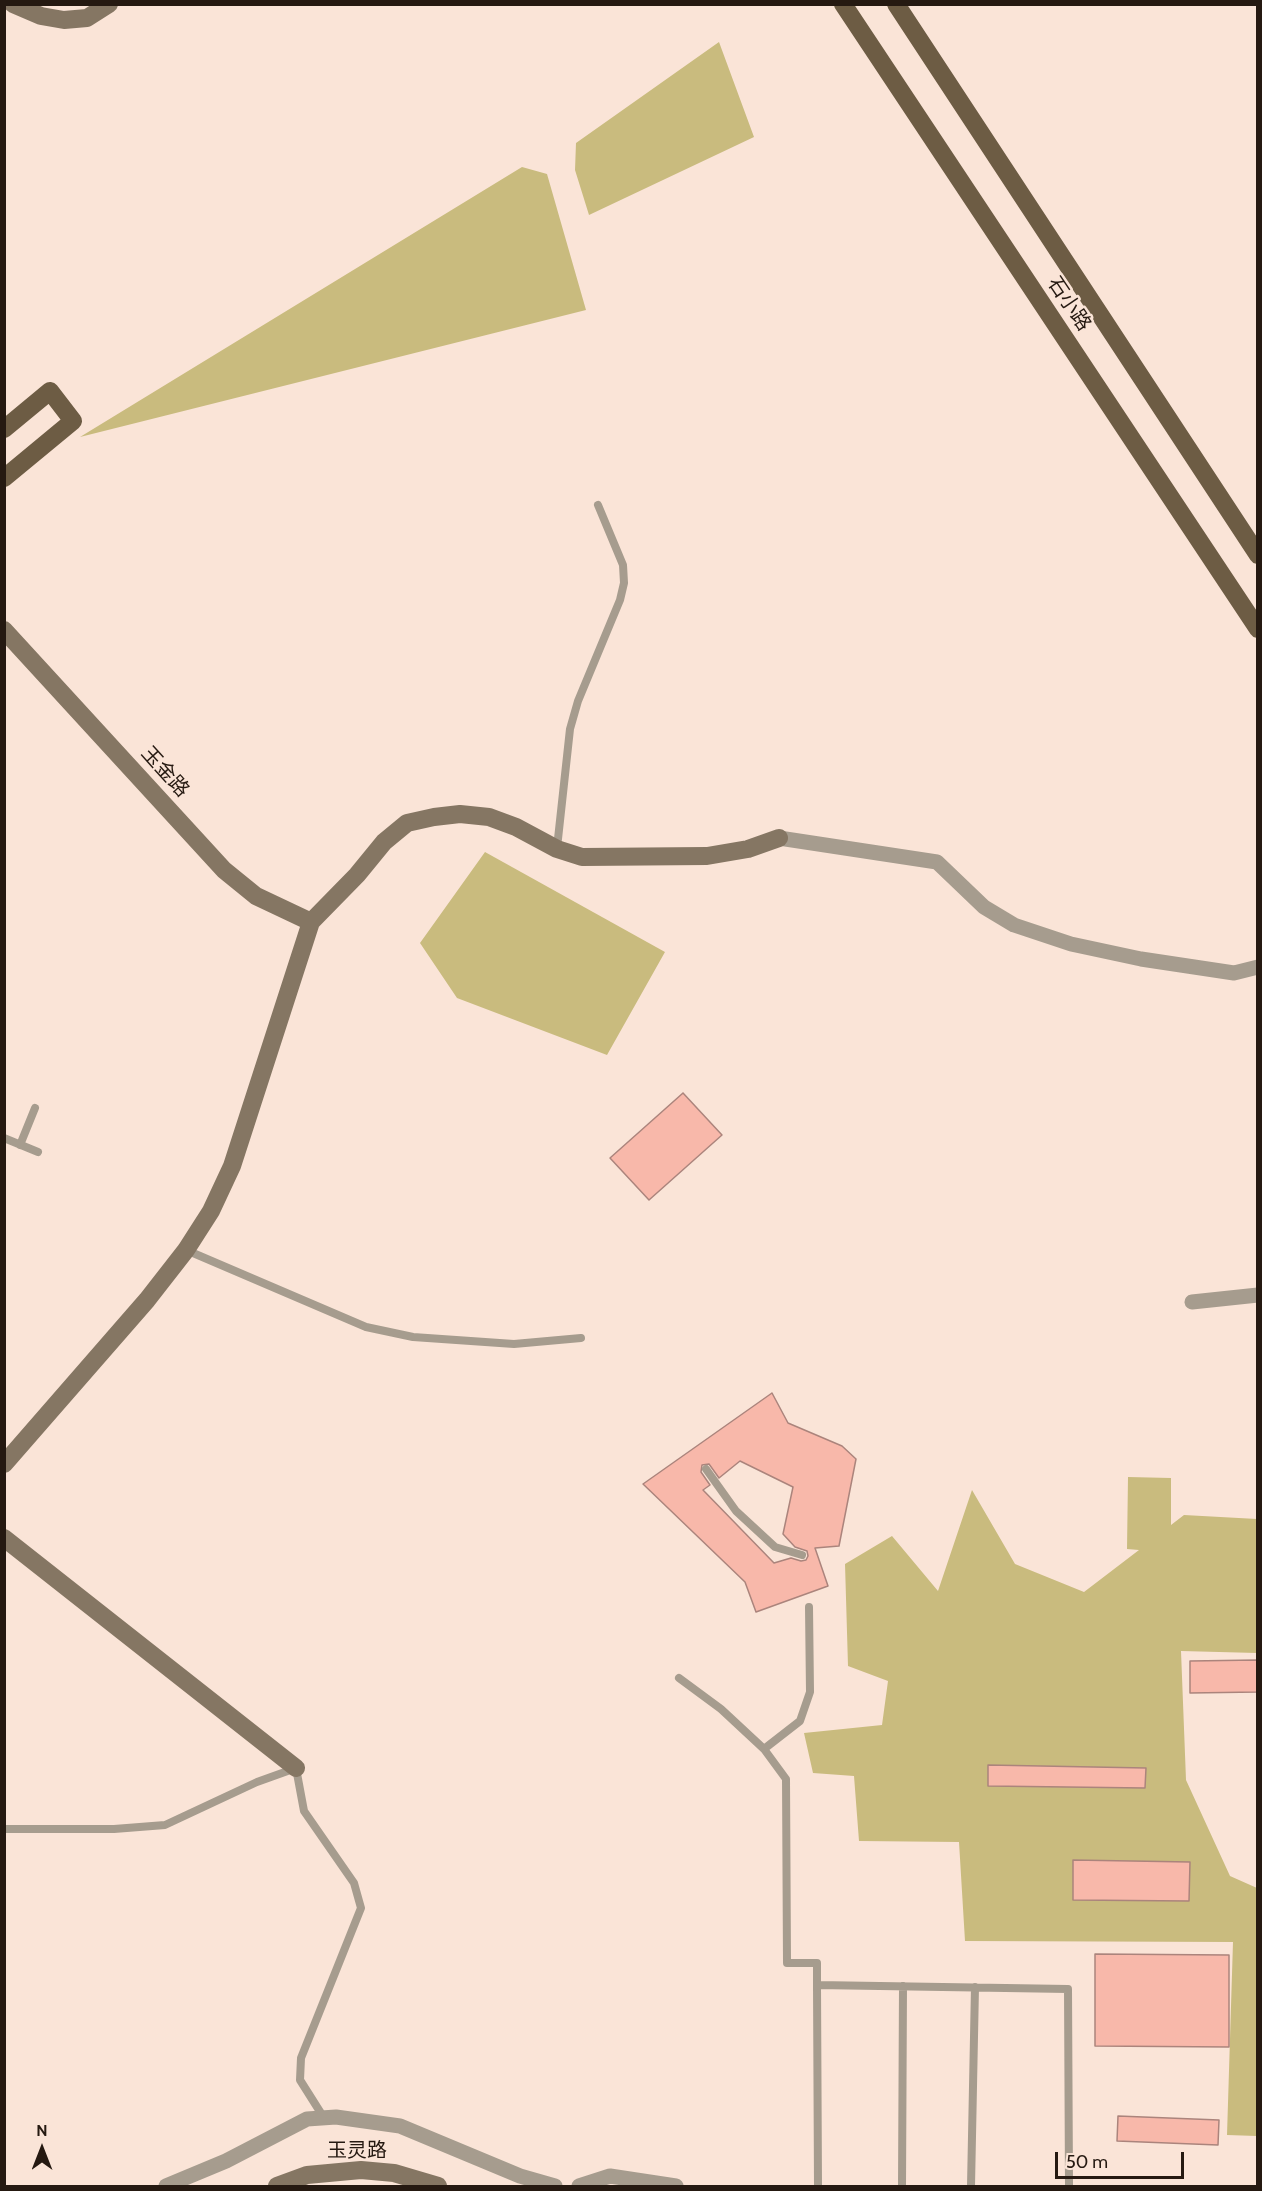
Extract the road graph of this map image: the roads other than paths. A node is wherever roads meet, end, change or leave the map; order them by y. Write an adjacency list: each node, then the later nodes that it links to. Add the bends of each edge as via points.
1 (13, 4): 2 (street, via 41,16 64,20 87,18)
2 (109, 4)
3 (843, 4): 9 (main road, 石小路)
4 (896, 4): 8 (main road, 石小路)
5 (4, 429): 6 (main road, via 50,391 73,421)
6 (4, 478)
7 (598, 505): 12 (lane, via 623,565 624,583 570,729)
8 (1257, 555)
9 (1257, 629)
10 (4, 630): 13 (street, 玉金路, via 224,870 256,896)
11 (780, 837): 12 (street, via 748,849 707,856 582,857); 14 (street, via 937,862 984,907 1014,925 1071,944 1234,973)
12 (557, 849): 13 (street, via 489,817 460,814 407,823 384,842)
13 (311, 922): 19 (street, via 232,1166 211,1211)
14 (1257, 967)
15 (35, 1108): 17 (lane)
16 (4, 1138): 17 (lane)
17 (20, 1145): 18 (lane)
18 (38, 1152)
19 (186, 1250): 22 (lane, via 366,1327 413,1337 514,1344); 23 (street)
20 (1257, 1295): 21 (street)
21 (1192, 1302)
22 (581, 1338)
23 (4, 1464)
24 (706, 1469): 26 (lane, via 736,1511 775,1547)
25 (4, 1538): 30 (street)
26 (802, 1555)
27 (809, 1607): 29 (lane, via 810,1692 800,1721)
28 (679, 1678): 29 (lane, via 721,1709)
29 (764, 1749): 32 (lane, via 786,1779 787,1963 816,1964)
30 (296, 1768): 31 (lane, via 165,1825); 35 (lane, via 304,1811 354,1883 361,1908 301,2058 300,2080)
31 (4, 1829)
32 (816, 1985): 33 (lane); 44 (lane)
33 (903, 1986): 34 (lane); 45 (lane)
34 (975, 1988): 46 (lane); 47 (lane, via 1068,1989)
35 (324, 2118): 38 (street, via 307,2119); 41 (street, via 400,2126)
36 (329, 2179): 37 (street, 玉灵路); 40 (street, 玉灵路, via 361,2170 394,2173)
37 (308, 2181): 39 (street, 玉灵路)
38 (166, 2187)
39 (277, 2187)
40 (438, 2187)
41 (555, 2187)
42 (579, 2187): 43 (street, via 610,2176)
43 (676, 2187)
44 (818, 2187)
45 (902, 2187)
46 (971, 2187)
47 (1069, 2187)

